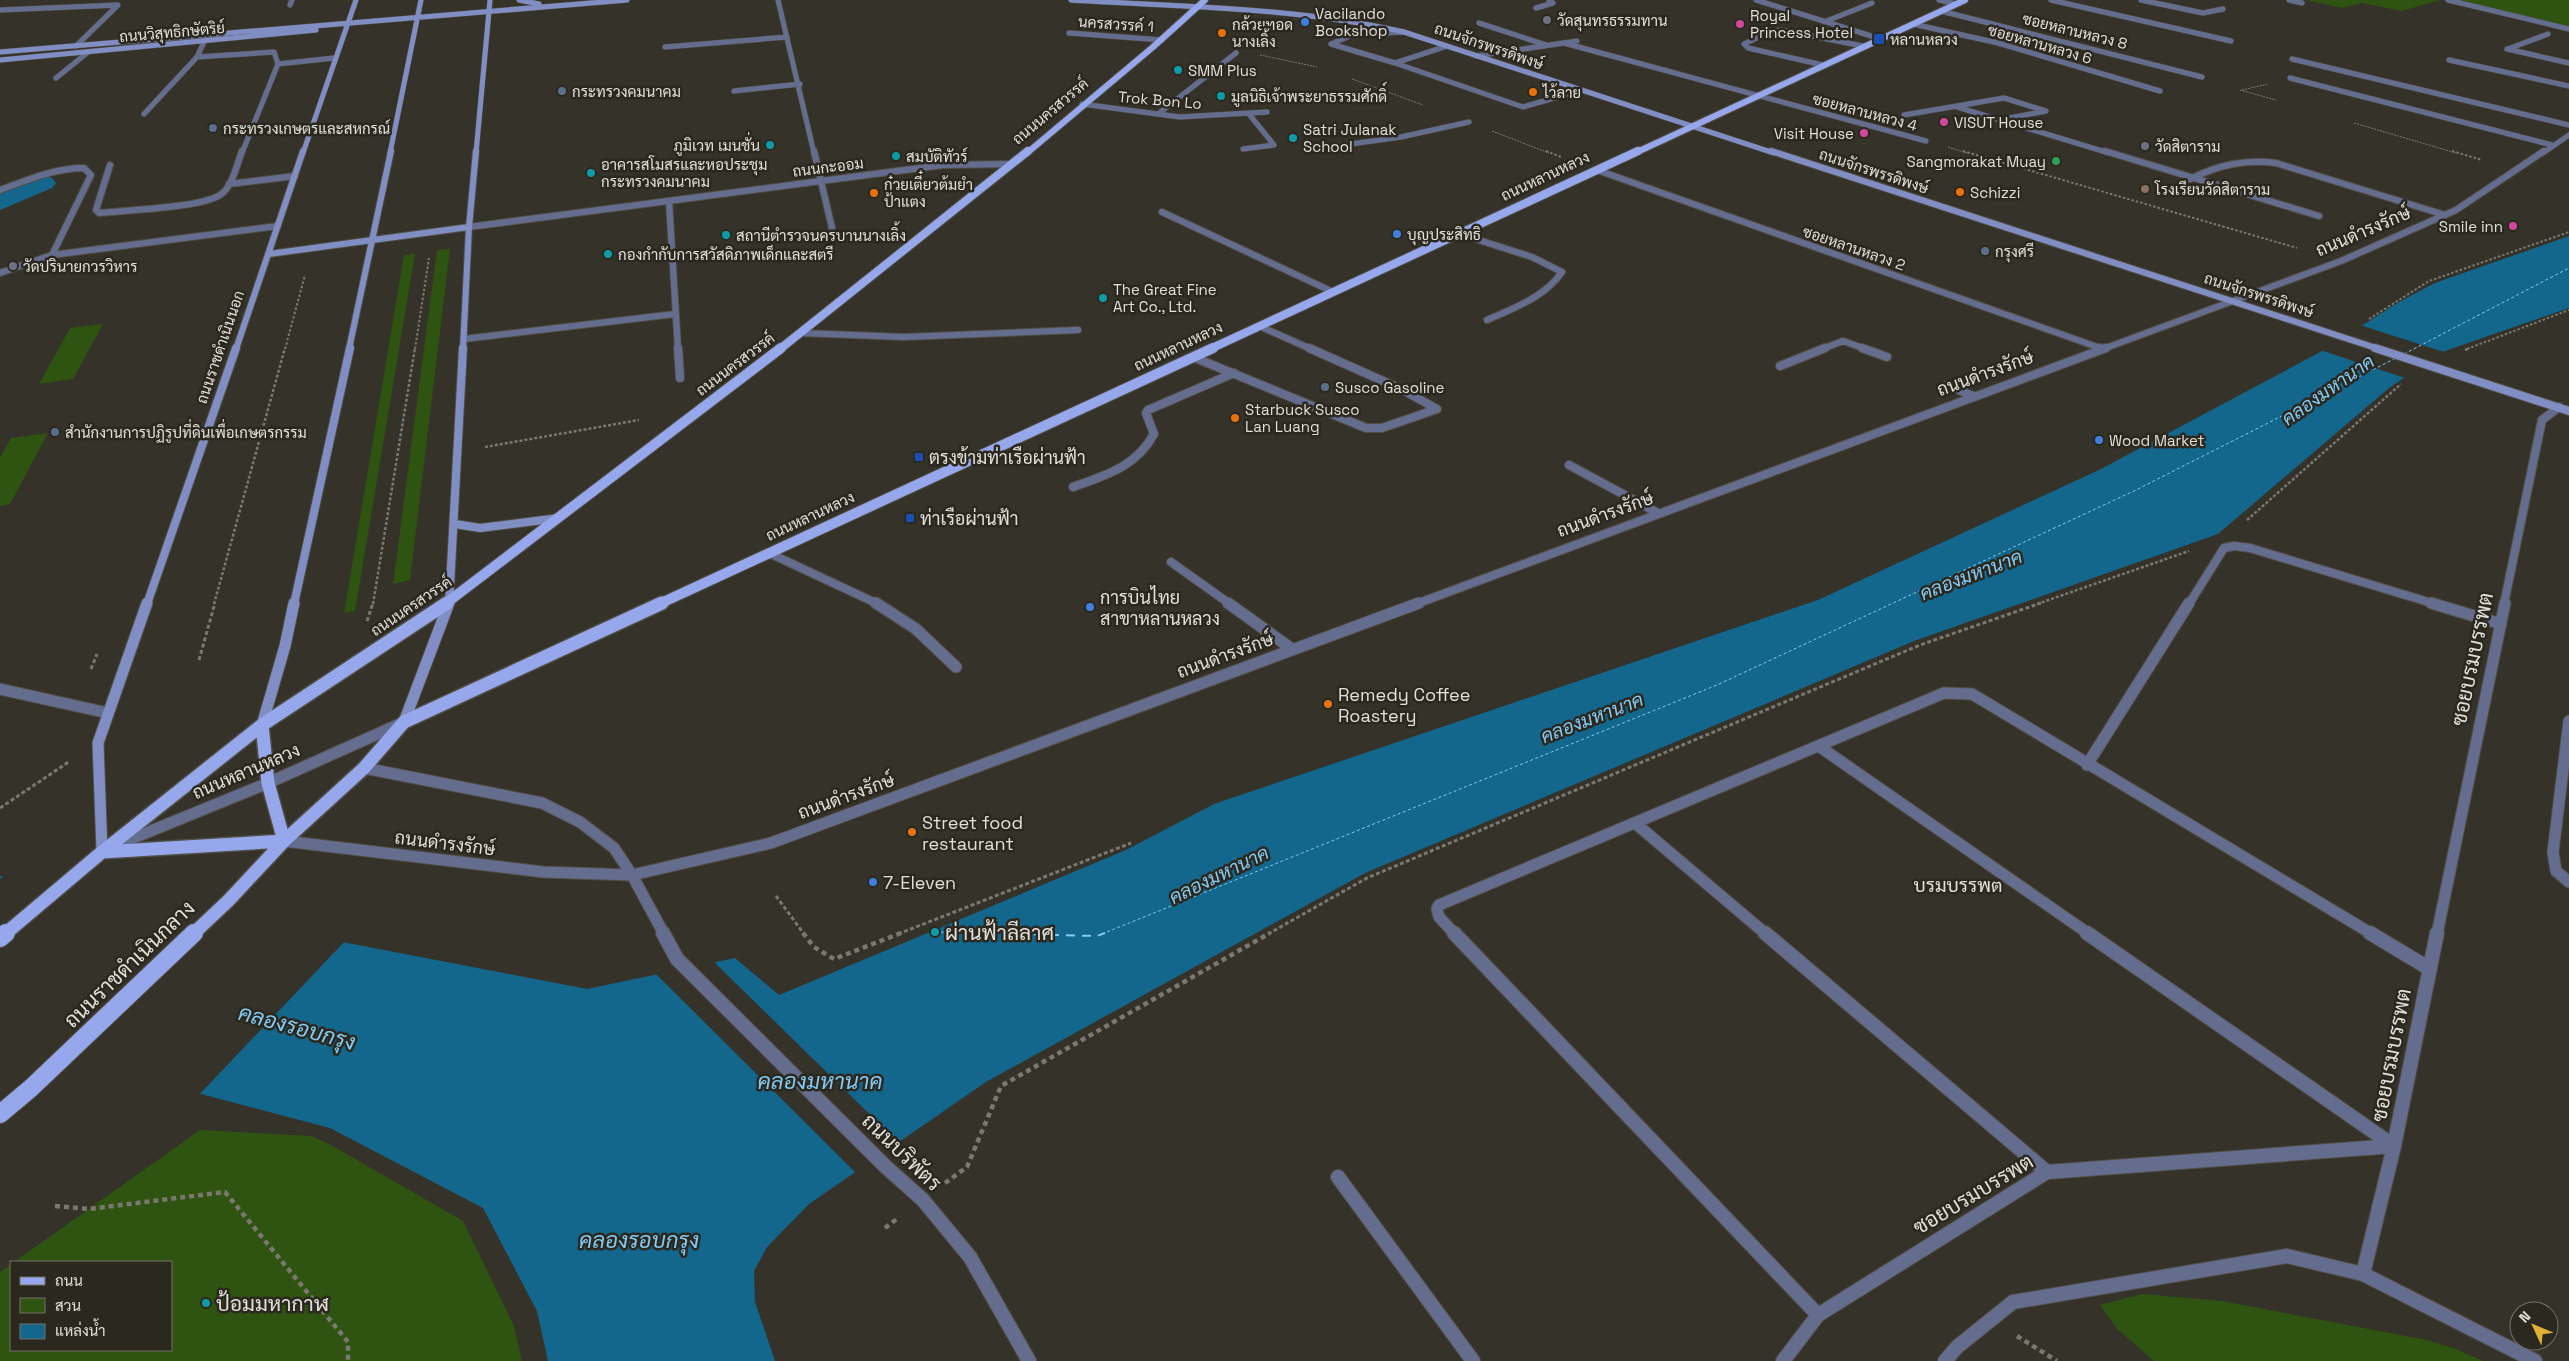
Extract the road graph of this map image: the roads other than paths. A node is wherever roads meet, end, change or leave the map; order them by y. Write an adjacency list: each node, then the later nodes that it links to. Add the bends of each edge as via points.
1 (356, 0): 30 (main road, ถนนราชดำเนินนอก)
2 (421, 0): 27 (main road)
3 (490, 0): 26 (main road)
4 (519, 0): 20 (main road)
5 (625, 0): 20 (main road)
6 (778, 0): 36 (street)
7 (1071, 0): 21 (main road, ถนนจักรพรรดิพงษ์)
8 (1205, 0): 21 (main road, ถนนนครสวรรค์)
9 (1549, 0): 22 (street, via 1553,3)
10 (1756, 0): 28 (street)
11 (1939, 0): 19 (street)
12 (1965, 0): 19 (main road, ถนนหลานหลวง)
13 (2051, 0): 40 (street)
14 (2142, 0): 23 (street, via 2197,12)
15 (2289, 0): 18 (street)
16 (2448, 0): 32 (street)
17 (1872, 3): 28 (street)
18 (2302, 3)
19 (1956, 4): 25 (main road, ถนนหลานหลวง)
20 (555, 6): 26 (main road)
21 (1197, 8): 33 (main road, ถนนจักรพรรดิพงษ์, via 1332,18); 38 (main road, ถนนนครสวรรค์)
22 (1536, 8)
23 (2223, 9)
24 (0, 10): 44 (street, via 118,5)
25 (1941, 11): 31 (main road, ถนนหลานหลวง); 61 (street, ซอยหลานหลวง 8)
26 (489, 12): 27 (main road); 99 (main road)
27 (417, 19): 30 (main road, ถนนวิสุทธิกษัตริย์); 102 (main road)
28 (1824, 22): 37 (street)
29 (1479, 23): 43 (street)
30 (346, 24): 41 (main road, ถนนวิสุทธิกษัตริย์, via 302,33); 44 (main road, ถนนวิสุทธิกษัตริย์); 53 (main road, ถนนราชดำเนินนอก)
31 (1913, 24): 37 (main road, ถนนหลานหลวง); 68 (street, ซอยหลานหลวง 6, via 1998,43)
32 (2569, 29)
33 (1404, 32): 45 (main road, ถนนจักรพรรดิพงษ์); 57 (street, via 1352,34 1331,44)
34 (1069, 33): 38 (street, นครสวรรค์ 1)
35 (2548, 34): 58 (street, via 2507,50)
36 (787, 37): 47 (street); 64 (street)
37 (1881, 39): 46 (main road, ถนนหลานหลวง)
38 (1162, 40): 70 (main road, ถนนนครสวรรค์)
39 (1577, 41): 42 (street)
40 (2231, 41)
41 (204, 42): 49 (main road, ถนนวิสุทธิกษัตริย์); 52 (street)
42 (1564, 43): 43 (street); 69 (street, ซอยหลานหลวง 4)
43 (1546, 45): 51 (street)
44 (76, 46): 48 (main road, ถนนวิสุทธิกษัตริย์)
45 (1447, 46): 51 (main road, ถนนจักรพรรดิพงษ์); 57 (street)
46 (1863, 46): 60 (main road, ถนนหลานหลวง); 60 (street, via 1781,30 1744,44 1748,48)
47 (665, 47)
48 (0, 52)
49 (88, 53): 55 (main road, ถนนวิสุทธิกษัตริย์); 62 (street)
50 (1236, 53): 74 (street)
51 (1476, 56): 67 (main road, ถนนจักรพรรดิพงษ์)
52 (197, 57): 59 (street, via 274,52); 73 (street)
53 (334, 58): 59 (street); 89 (main road, ถนนราชดำเนินนอก)
54 (2292, 59): 79 (street)
55 (0, 60)
56 (2449, 60): 65 (street)
57 (1395, 62): 67 (street, via 1523,107)
58 (2569, 63)
59 (278, 64): 92 (street)
60 (1823, 65): 69 (main road, ถนนหลานหลวง)
61 (2202, 77)
62 (56, 78)
63 (2290, 78): 83 (street)
64 (800, 84): 66 (street); 91 (street)
65 (2569, 86)
66 (734, 91)
67 (1579, 91): 80 (main road, ถนนจักรพรรดิพงษ์)
68 (2160, 91)
69 (1758, 96): 80 (main road, ถนนหลานหลวง); 82 (street, ซอยหลานหลวง 4)
70 (1082, 104): 74 (street, Trok Bon Lo); 86 (main road, ถนนนครสวรรค์)
71 (1957, 106): 76 (street); 77 (street); 77 (street, via 2004,98 2046,111)
72 (1267, 112): 75 (street, Trok Bon Lo)
73 (144, 114)
74 (1158, 114): 75 (street, Trok Bon Lo, via 1199,118)
75 (1249, 114): 85 (street, via 1274,145)
76 (1904, 115)
77 (1995, 121): 90 (street)
78 (1469, 122): 84 (street, via 1401,137)
79 (2569, 125)
80 (1690, 127): 88 (main road, ถนนหลานหลวง); 107 (main road, ถนนจักรพรรดิพงษ์)
81 (2569, 134): 83 (street, ถนนดำรงรักษ์)
82 (1926, 141)
83 (2552, 145): 96 (street, ถนนดำรงรักษ์)
84 (1322, 148)
85 (1244, 149)
86 (1012, 164): 91 (street, ถนนกะออม, via 943,165); 112 (main road, ถนนนครสวรรค์)
87 (110, 165): 92 (street, via 96,210 99,213 197,203 221,195)
88 (1597, 170): 101 (main road, ถนนหลานหลวง); 114 (street, ซอยหลานหลวง 2)
89 (295, 176): 92 (street); 98 (main road, ถนนราชดำเนินนอก)
90 (2190, 179): 96 (street, via 2230,163 2253,159 2276,163); 97 (street)
91 (820, 181): 94 (street, ถนนกะออม); 100 (street)
92 (229, 184)
93 (0, 190): 104 (street, via 58,170 84,168 91,176)
94 (669, 201): 99 (street, ถนนกะออม); 108 (street)
95 (1162, 212): 106 (street)
96 (2444, 215): 107 (street, ถนนดำรงรักษ์, via 2341,261)
97 (2319, 216)
98 (278, 226): 103 (main road, ถนนราชดำเนินนอก); 104 (street)
99 (469, 227): 102 (main road); 113 (main road)
100 (832, 228)
101 (1460, 234): 106 (main road, ถนนหลานหลวง); 109 (street, via 1532,257 1562,272 1532,298)
102 (373, 240): 103 (main road); 138 (main road, via 285,646)
103 (269, 254): 135 (main road, ถนนราชดำเนินนอก)
104 (52, 255): 105 (street)
105 (0, 273)
106 (1333, 292): 110 (main road, ถนนหลานหลวง)
107 (2234, 302): 114 (street, ถนนดำรงรักษ์); 122 (main road, ถนนจักรพรรดิพงษ์)
108 (676, 314): 113 (street); 119 (street)
109 (1487, 320)
110 (1259, 326): 115 (main road, ถนนหลานหลวง); 118 (street, via 1401,389 1437,409 1382,428 1366,428)
111 (1078, 330): 112 (street, via 894,338)
112 (800, 334): 126 (main road, ถนนนครสวรรค์)
113 (464, 339): 127 (main road)
114 (2103, 349): 121 (street, ถนนดำรงรักษ์)
115 (1193, 357): 118 (street); 128 (main road, ถนนหลานหลวง)
116 (1887, 357): 117 (street, via 1843,341)
117 (1780, 366)
118 (1234, 373): 124 (street, via 1148,410 1146,413 1154,434 1148,449 1137,460)
119 (680, 378)
120 (1947, 385): 121 (street)
121 (1973, 396): 125 (street, ถนนดำรงรักษ์)
122 (2564, 409): 131 (street, ซอยบรมบรรพต, via 2542,420)
123 (1569, 465): 125 (street)
124 (1073, 488)
125 (1658, 513): 132 (street, ถนนดำรงรักษ์)
126 (559, 518): 127 (main road, via 480,528); 130 (main road, ถนนนครสวรรค์)
127 (455, 524): 130 (main road)
128 (769, 553): 133 (street, via 882,604 938,644); 137 (main road, ถนนหลานหลวง)
129 (1171, 562): 132 (street)
130 (450, 601): 137 (main road); 138 (main road, ถนนนครสวรรค์)
131 (2500, 624): 140 (street, via 2250,548 2224,548); 149 (street, ซอยบรมบรรพต)
132 (1292, 649): 146 (street, ถนนดำรงรักษ์, via 771,842)
133 (956, 666)
134 (0, 689): 135 (street)
135 (108, 713): 145 (main road, ถนนราชดำเนินนอก, via 98,743)
136 (2569, 720): 147 (street, via 2553,852 2556,871)
137 (404, 722): 141 (main road, ถนนหลานหลวง); 142 (street, ถนนหลานหลวง)
138 (262, 725): 142 (main road); 145 (main road)
139 (1820, 746): 140 (street, via 1944,692 1959,692 1972,694); 143 (street); 151 (street)
140 (2087, 765): 149 (street)
141 (364, 768): 144 (main road, ถนนหลานหลวง); 146 (street, via 542,803 580,822 614,848)
142 (268, 783): 144 (main road); 145 (street, ถนนหลานหลวง)
143 (1635, 823): 152 (street); 155 (street, via 1445,901 1437,910 1439,917)
144 (284, 841): 145 (main road); 146 (street, ถนนดำรงรักษ์, via 543,872); 150 (main road, ถนนราชดำเนินกลาง, via 229,900)
145 (102, 852): 148 (main road)
146 (632, 875): 156 (street, ถนนบริพัตร, via 677,959 923,1200 970,1257)
147 (2569, 882)
148 (0, 938)
149 (2430, 968): 151 (street, ซอยบรมบรรพต)
150 (0, 1114)
151 (2394, 1146): 152 (street, ซอยบรมบรรพต); 154 (street)
152 (2046, 1172): 155 (street, ซอยบรมบรรพต)
153 (1338, 1177): 157 (street)
154 (2363, 1274): 159 (street, via 2287,1256 2013,1302 1957,1347); 160 (street)
155 (1818, 1315): 158 (street, ซอยบรมบรรพต)
156 (1030, 1361)
157 (1473, 1361)
158 (1783, 1361)
159 (1945, 1361)
160 (2535, 1361)

